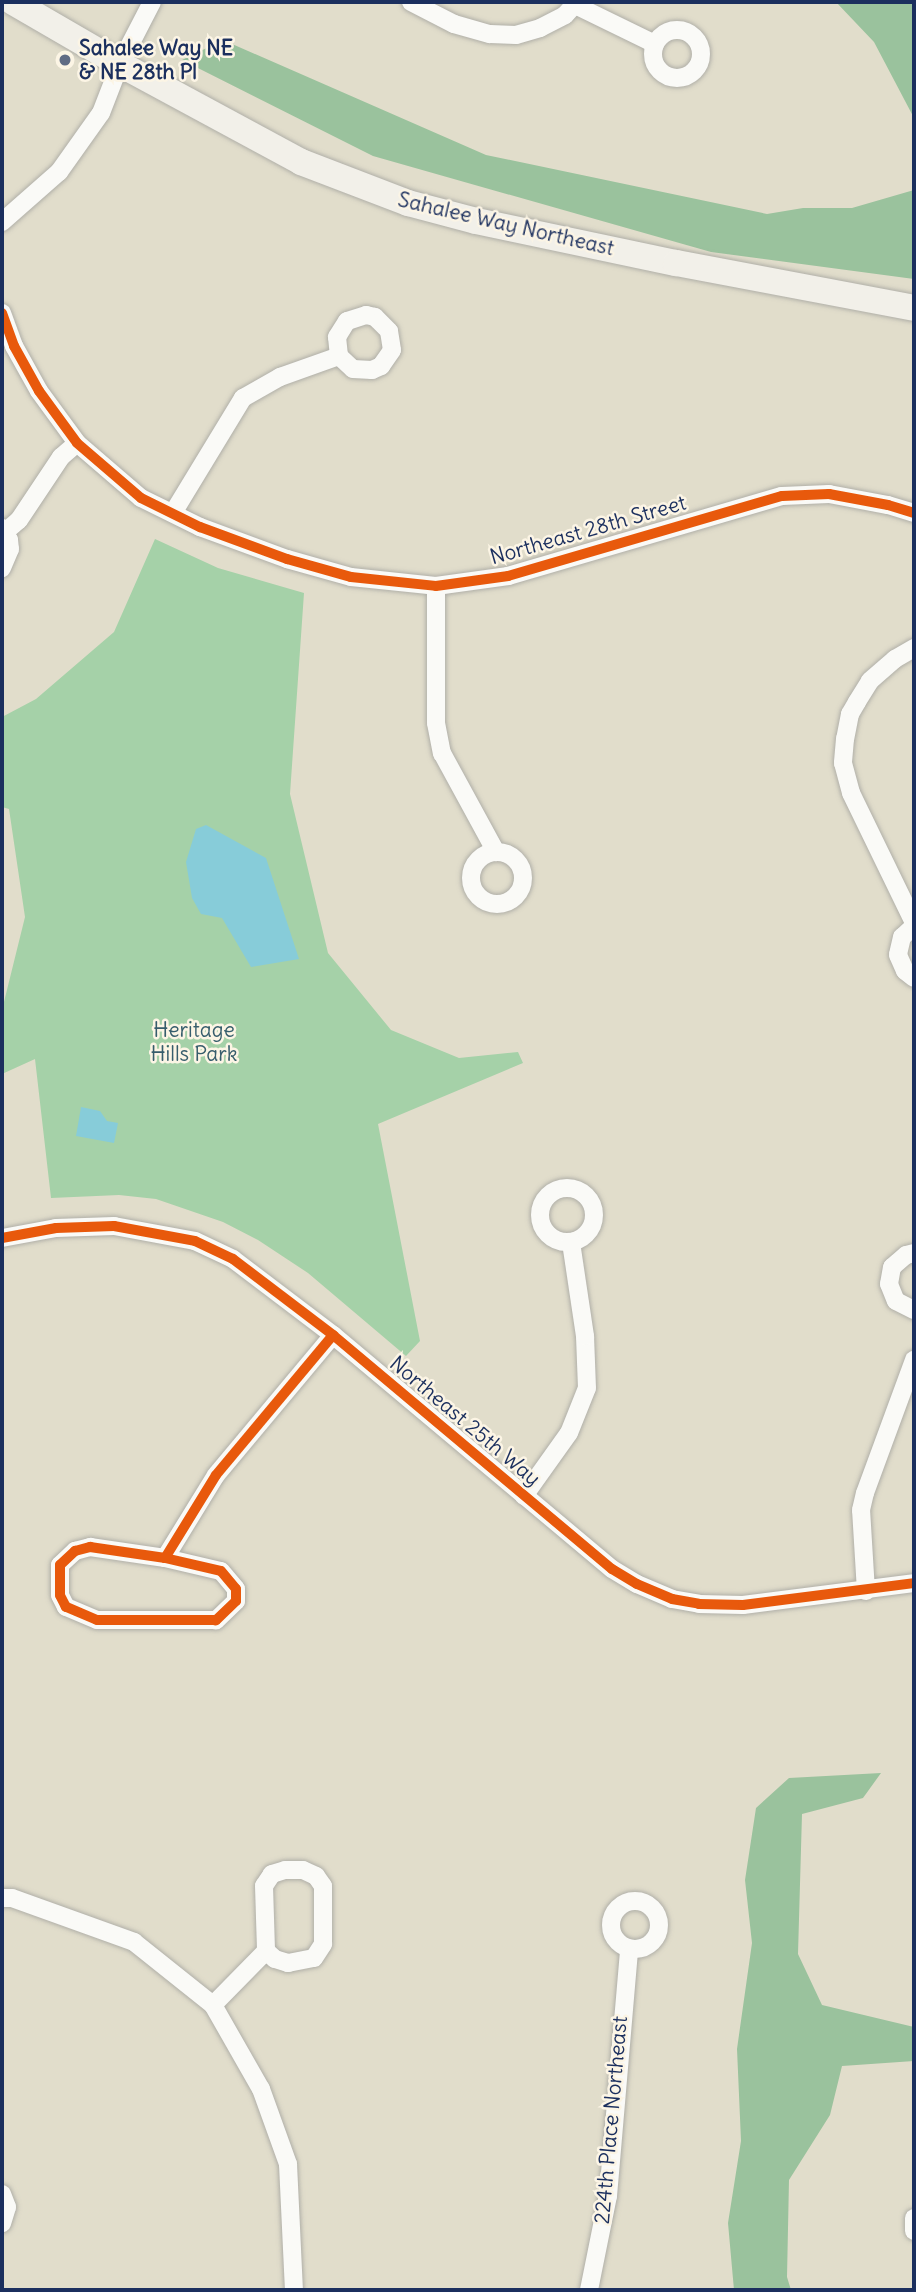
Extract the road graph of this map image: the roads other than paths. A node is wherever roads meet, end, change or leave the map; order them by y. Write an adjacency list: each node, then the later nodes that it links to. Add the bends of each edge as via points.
1 (13, 2): 6 (main road, Sahalee Way Northeast)
2 (152, 2): 6 (street)
3 (411, 2): 4 (street, via 454,24 490,34 516,35 540,28)
4 (576, 4): 5 (street)
5 (655, 44)
6 (120, 64): 7 (street, via 101,113 59,172); 8 (main road, Sahalee Way Northeast, via 300,162 408,203 676,263)
7 (2, 222)
8 (914, 309)
9 (2, 313): 11 (street, Northeast 28th Street, via 39,391)
10 (339, 356): 12 (street, via 280,377 243,398)
11 (77, 443): 12 (street, Northeast 28th Street, via 141,498); 14 (street, via 61,457 19,520)
12 (173, 513): 16 (street, Northeast 28th Street, via 287,559 351,577)
13 (914, 513): 16 (street, Northeast 28th Street, via 829,494 782,496 508,576)
14 (4, 530): 15 (street, via 10,549)
15 (2, 569)
16 (436, 586): 18 (street, via 436,723 442,753)
17 (914, 648): 19 (street, via 870,681 857,702 850,714 843,763 851,793)
18 (496, 852)
19 (914, 925): 20 (street, via 902,937 898,955)
20 (914, 978)
21 (2, 1238): 25 (street, Northeast 25th Way, via 56,1228 114,1226 195,1241 233,1259)
22 (571, 1242): 27 (street, via 585,1336 587,1388 569,1433)
23 (914, 1253): 24 (street, via 892,1267 889,1284 896,1301)
24 (914, 1310)
25 (333, 1335): 27 (street, Northeast 25th Way); 28 (street, via 216,1475)
26 (914, 1360): 30 (street, via 861,1510)
27 (524, 1496): 30 (street, Northeast 25th Way, via 612,1569 672,1599 743,1605)
28 (165, 1558): 28 (street, via 221,1572 236,1589 236,1601 216,1620 97,1620 66,1607 60,1595 60,1566 75,1551 90,1547)
29 (914, 1583): 30 (street, Northeast 25th Way)
30 (866, 1591)
31 (2, 1898): 34 (street, via 134,1942)
32 (629, 1949): 40 (street, 224th Place Northeast, via 608,2196)
33 (266, 1951): 33 (street, via 275,1959 299,1963 314,1958 323,1944 323,1886 316,1875 285,1870 272,1874 264,1886); 34 (street)
34 (213, 2005): 39 (street, via 261,2089 288,2164)
35 (2, 2194): 37 (street, via 7,2207)
36 (914, 2218): 38 (street)
37 (2, 2223)
38 (914, 2231)
39 (294, 2290)
40 (589, 2290)

